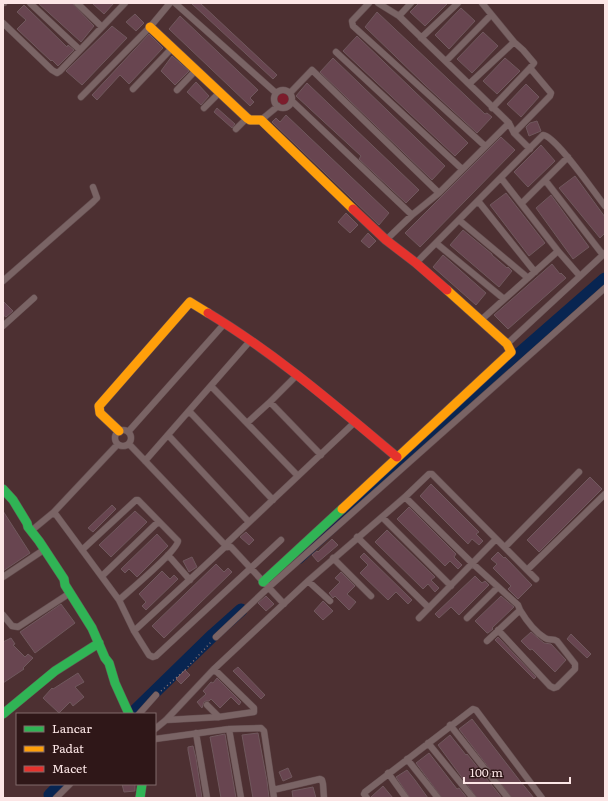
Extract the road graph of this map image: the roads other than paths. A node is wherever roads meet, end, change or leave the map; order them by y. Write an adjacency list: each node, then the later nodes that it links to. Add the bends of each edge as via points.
1 (30, 3): 19 (street)
2 (77, 3): 14 (street)
3 (125, 3): 14 (street)
4 (170, 3): 15 (street)
5 (175, 3): 28 (street)
6 (369, 3): 40 (street, via 352,21 353,26)
7 (378, 3): 12 (street)
8 (411, 3): 12 (street)
9 (458, 3): 16 (street)
10 (482, 3): 11 (street)
11 (491, 15): 17 (street); 21 (street)
12 (399, 16): 16 (street)
13 (3, 22): 19 (street, via 56,72)
14 (102, 27): 19 (street)
15 (150, 27): 18 (street); 30 (street)
16 (421, 38): 21 (street)
17 (514, 42): 22 (street, via 534,63); 24 (street)
18 (172, 48): 23 (street); 25 (street)
19 (80, 50)
20 (336, 52): 43 (street)
21 (446, 61): 24 (street)
22 (530, 68): 34 (street); 39 (street, via 551,94)
23 (196, 70): 26 (street); 27 (street)
24 (469, 84): 34 (street)
25 (133, 89)
26 (177, 90)
27 (219, 93): 33 (street); 35 (street)
28 (276, 93): 29 (street, via 282,90); 32 (street, via 274,98)
29 (290, 93): 31 (street); 47 (street, via 312,70)
30 (81, 97)
31 (292, 101): 32 (street, via 286,106); 51 (street)
32 (278, 106): 36 (street)
33 (204, 108)
34 (492, 108): 37 (street)
35 (247, 118): 36 (street); 38 (street)
36 (260, 120): 53 (street)
37 (509, 123): 39 (street); 40 (street)
38 (236, 129)
39 (514, 133): 41 (street)
40 (485, 146): 43 (street)
41 (530, 149): 42 (street, via 546,135); 44 (street)
42 (568, 157): 45 (street); 50 (street)
43 (462, 169): 47 (street)
44 (501, 178): 48 (street); 49 (street)
45 (545, 180): 49 (street); 56 (street)
46 (93, 187): 61 (street, via 97,198)
47 (439, 193): 51 (street)
48 (478, 201): 52 (street); 58 (street)
49 (522, 203): 55 (street)
50 (605, 206)
51 (412, 215): 53 (street)
52 (459, 220): 54 (street); 60 (street)
53 (386, 240): 57 (street)
54 (436, 243): 57 (street); 64 (street)
55 (558, 251): 58 (street); 59 (street)
56 (604, 254): 59 (street)
57 (416, 263): 65 (street)
58 (535, 272): 60 (street)
59 (579, 275): 69 (street)
60 (528, 278): 64 (street)
61 (3, 281)
62 (605, 288): 112 (street)
63 (34, 298): 67 (street)
64 (504, 299): 65 (street)
65 (480, 321): 69 (street)
66 (225, 323): 68 (street); 76 (street, via 190,302 100,406 100,413); 77 (street)
67 (3, 326)
68 (250, 341): 70 (street); 71 (street)
69 (507, 344): 82 (street, via 511,352)
70 (298, 374): 72 (street); 74 (street)
71 (211, 386): 73 (street); 75 (street)
72 (270, 402): 75 (street); 81 (street)
73 (189, 411): 78 (street); 89 (street)
74 (355, 422): 81 (street); 82 (street)
75 (247, 423): 85 (street)
76 (119, 431): 77 (street); 79 (street, via 114,438)
77 (128, 432): 80 (street, via 131,437)
78 (168, 435): 83 (street); 93 (street)
79 (117, 444): 80 (street); 90 (street)
80 (129, 444): 83 (street)
81 (321, 455): 85 (street)
82 (397, 457): 112 (street)
83 (145, 461): 98 (street)
84 (579, 472): 99 (street)
85 (298, 476): 89 (street)
86 (3, 489): 94 (street, via 13,500)
87 (605, 494): 106 (street)
88 (405, 497): 91 (street); 96 (street, via 426,475 432,474); 104 (street)
89 (273, 500): 93 (street)
90 (54, 512): 94 (street); 101 (street)
91 (382, 517): 95 (street); 113 (street)
92 (158, 522): 101 (street, via 138,500 134,500); 102 (street, via 178,542); 107 (street)
93 (249, 522): 98 (street)
94 (31, 531): 100 (street)
95 (357, 537): 103 (street); 120 (street)
96 (496, 539): 99 (street); 104 (street)
97 (281, 540): 105 (street)
98 (226, 546): 105 (street, via 231,547); 110 (street)
99 (505, 547): 106 (street)
100 (44, 550): 108 (street); 115 (street, via 64,579)
101 (82, 550): 107 (street)
102 (168, 555): 110 (street); 117 (street)
103 (333, 558): 111 (street); 116 (street)
104 (472, 563): 113 (street); 114 (street)
105 (250, 568): 112 (street); 126 (street, via 156,656 149,655)
106 (527, 570): 109 (street)
107 (102, 576): 117 (street)
108 (3, 577)
109 (536, 579)
110 (190, 580): 126 (street)
111 (308, 580): 118 (street); 119 (street)
112 (266, 585): 119 (street); 127 (street)
113 (451, 586): 120 (street)
114 (498, 587): 121 (street); 124 (street)
115 (70, 593): 122 (street, via 18,626 12,626); 129 (street)
116 (371, 596)
117 (119, 600): 126 (street)
118 (330, 602)
119 (284, 604): 130 (street)
120 (429, 608): 123 (street)
121 (520, 610): 125 (street); 125 (street, via 543,637 547,640 557,640 575,664 575,669 557,687 550,686)
122 (3, 615)
123 (419, 618)
124 (467, 618)
125 (498, 630): 128 (street)
126 (134, 631)
127 (216, 637)
128 (487, 640)
129 (99, 643): 133 (street); 135 (street, via 55,671)
130 (214, 669): 136 (street, via 255,709 251,713); 137 (street)
131 (156, 695): 134 (street)
132 (207, 705): 136 (street)
133 (128, 713)
134 (140, 713)
135 (3, 714)
136 (220, 718): 137 (street)
137 (166, 720): 139 (street)
138 (450, 725): 143 (street); 159 (street); 160 (street, via 470,710 476,710)
139 (156, 728)
140 (229, 729): 141 (street); 148 (street, via 263,729); 152 (street)
141 (196, 733): 142 (street); 151 (street)
142 (156, 739)
143 (428, 743): 144 (street); 158 (street)
144 (407, 759): 145 (street); 157 (street)
145 (388, 773): 155 (street, via 364,792); 156 (street)
146 (69, 785): 149 (street)
147 (142, 785): 150 (street)
148 (273, 790): 153 (street); 154 (street, via 320,779 324,784)
149 (56, 798)
150 (140, 798)
151 (207, 798)
152 (241, 798)
153 (274, 798)
154 (324, 798)
155 (367, 798)
156 (406, 798)
157 (438, 798)
158 (472, 798)
159 (508, 798)
160 (542, 798)

